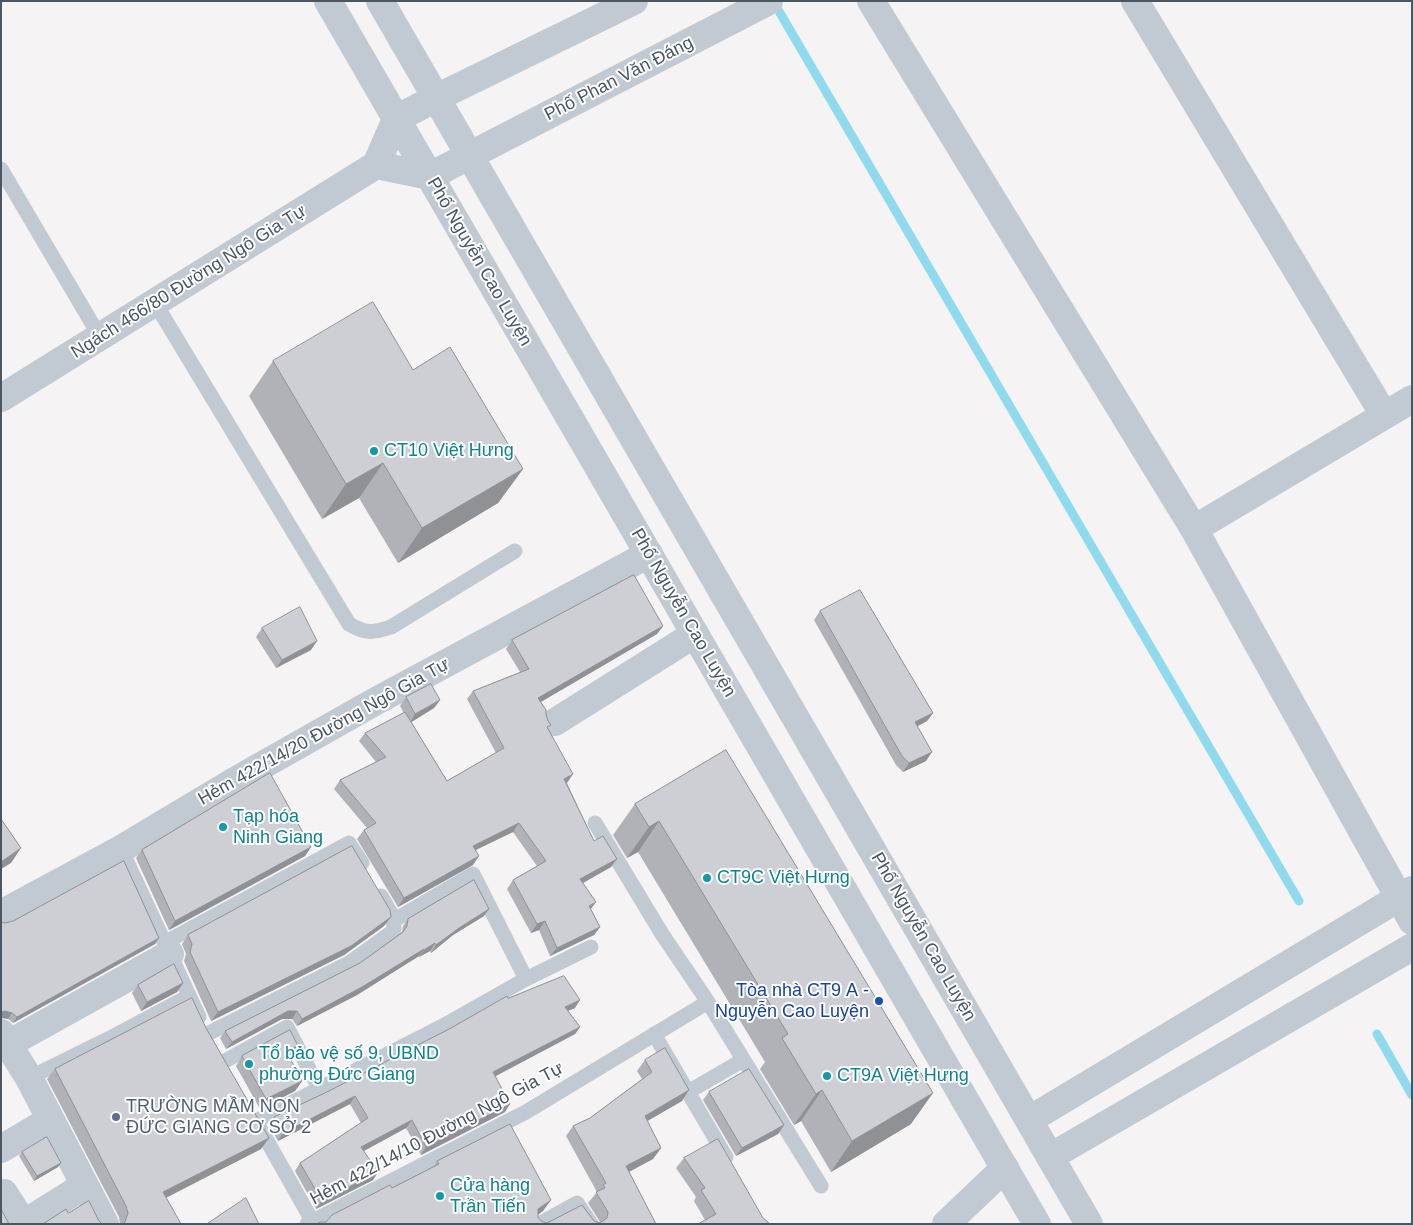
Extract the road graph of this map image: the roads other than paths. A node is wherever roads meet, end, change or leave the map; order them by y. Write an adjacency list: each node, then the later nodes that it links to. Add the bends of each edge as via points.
1 (328, 1): 8 (street, Phố Nguyễn Cao Luyện)
2 (380, 1): 7 (street, Phố Nguyễn Cao Luyện)
3 (634, 1): 7 (street)
4 (871, 1): 18 (street)
5 (1135, 1): 17 (street)
6 (762, 5): 9 (street, Phố Phan Văn Đáng)
7 (436, 98): 8 (street); 9 (street, Phố Nguyễn Cao Luyện)
8 (396, 119): 10 (street); 12 (street, Phố Nguyễn Cao Luyện)
9 (470, 156): 12 (street, Phố Phan Văn Đáng); 45 (street, Phố Nguyễn Cao Luyện)
10 (376, 165): 12 (street); 13 (street, Ngách 466/80 Đường Ngô Gia Tự)
11 (1, 169): 14 (lane)
12 (430, 176): 20 (street, Phố Nguyễn Cao Luyện)
13 (155, 303): 14 (street, Ngách 466/80 Đường Ngô Gia Tự); 19 (lane, via 349,624 361,631 375,632 391,627)
14 (100, 337): 15 (street, Ngách 466/80 Đường Ngô Gia Tự)
15 (1, 398)
16 (1412, 399): 17 (street)
17 (1384, 414): 18 (street)
18 (1194, 529): 25 (street)
19 (515, 551)
20 (649, 554): 21 (street, Phố Nguyễn Cao Luyện); 24 (street, Hẻm 422/14/20 Đường Ngô Gia Tự, via 346,718)
21 (696, 634): 22 (street); 49 (street, Phố Nguyễn Cao Luyện)
22 (555, 722)
23 (595, 823): 34 (lane, via 662,934)
24 (121, 849): 26 (street, Hẻm 422/14/20 Đường Ngô Gia Tự); 31 (lane)
25 (1405, 894): 27 (street); 45 (street)
26 (1, 914)
27 (1412, 921)
28 (394, 925): 31 (lane, via 393,917 349,843); 32 (lane, via 474,874); 35 (lane, via 349,962)
29 (591, 947): 32 (lane)
30 (1412, 947): 47 (street)
31 (167, 949): 33 (lane); 37 (street)
32 (526, 979): 42 (lane)
33 (189, 996): 35 (lane); 40 (lane)
34 (708, 1002): 36 (lane, Hẻm 422/14/10 Đường Ngô Gia Tự); 38 (lane)
35 (207, 1034): 39 (lane)
36 (654, 1034): 43 (lane); 53 (lane, Hẻm 422/14/10 Đường Ngô Gia Tự, via 526,1112)
37 (4, 1042): 40 (street)
38 (743, 1060): 43 (lane); 51 (lane)
39 (223, 1062): 41 (lane); 42 (lane, via 288,1027)
40 (29, 1078): 44 (street)
41 (232, 1079)
42 (320, 1090): 53 (lane, via 254,1117)
43 (688, 1092): 48 (lane)
44 (50, 1120): 46 (street); 50 (street)
45 (1029, 1120): 47 (street, Phố Nguyễn Cao Luyện)
46 (1, 1149)
47 (1050, 1157): 60 (street, Phố Nguyễn Cao Luyện)
48 (731, 1166)
49 (1005, 1168): 58 (street); 59 (street, Phố Nguyễn Cao Luyện)
50 (84, 1186): 54 (street); 55 (street)
51 (821, 1186)
52 (4, 1193): 54 (street)
53 (311, 1223)
54 (23, 1224)
55 (105, 1224)
56 (539, 1224): 57 (lane, via 577,1203)
57 (591, 1224)
58 (946, 1224)
59 (1038, 1224)
60 (1089, 1224)

